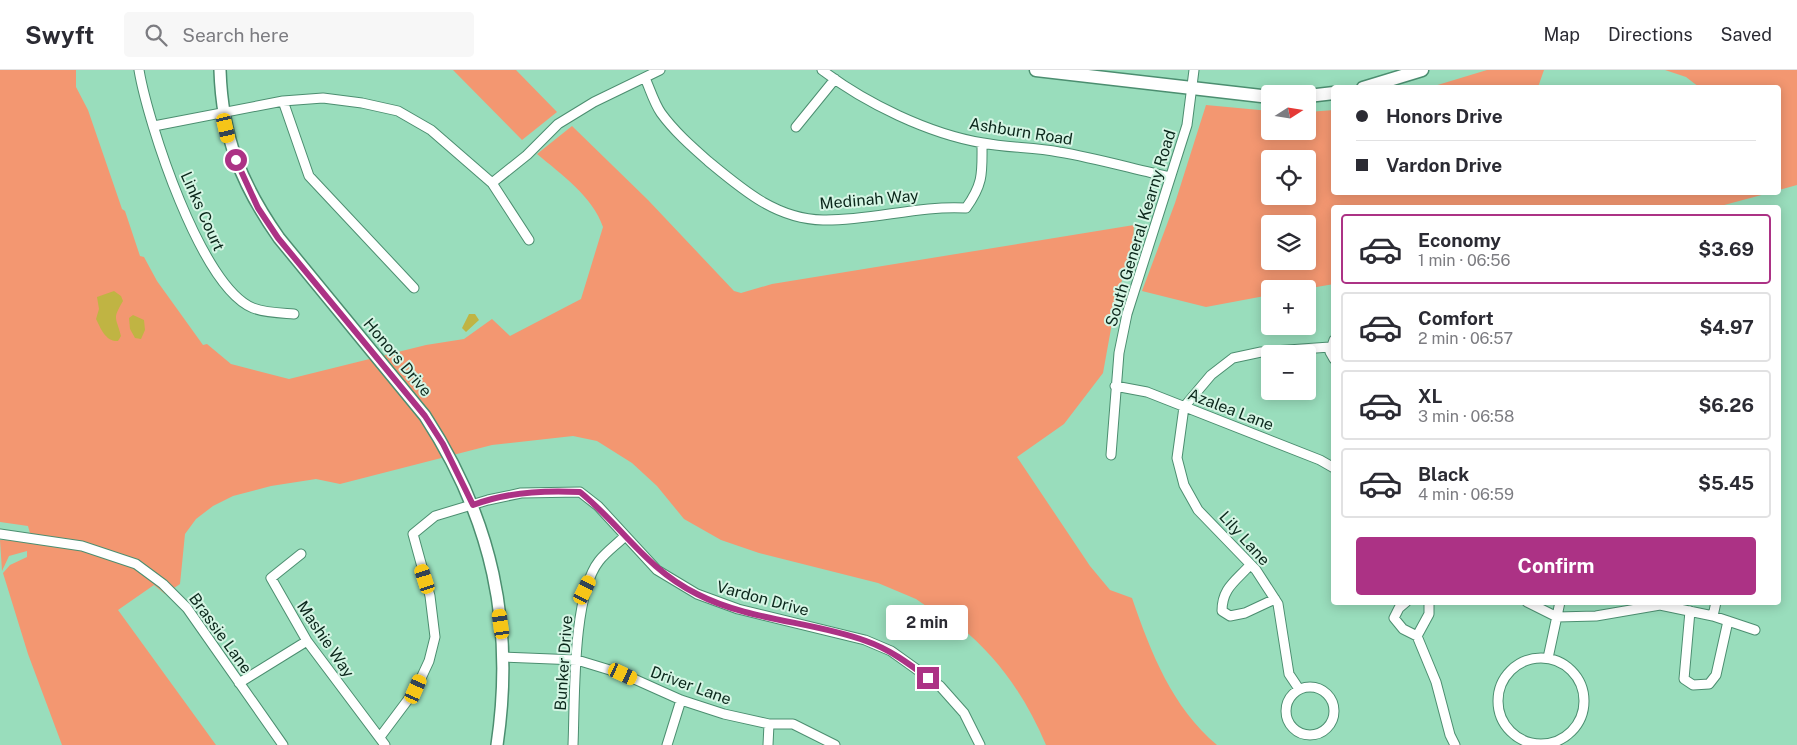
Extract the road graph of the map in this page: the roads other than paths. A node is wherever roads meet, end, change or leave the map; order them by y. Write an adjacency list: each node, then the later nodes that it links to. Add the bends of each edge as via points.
1 (139, 70): 17 (street, Links Court, via 144,99)
2 (220, 70): 16 (street, Honors Drive)
3 (660, 70): 8 (street)
4 (822, 70): 9 (street, Ashburn Road)
5 (1036, 70): 11 (main road)
6 (1194, 70): 11 (street, South General Kearny Road)
7 (1422, 70): 10 (main road)
8 (644, 78): 19 (street, Medinah Way, via 660,111 686,142 750,196 766,206 803,219 849,220 948,207 966,208 979,190); 21 (street, via 558,124)
9 (835, 79): 18 (street); 19 (street, Ashburn Road, via 865,100 929,127)
10 (1373, 85)
11 (1191, 89): 14 (main road); 20 (street, South General Kearny Road, via 1187,125)
12 (1331, 93): 13 (main road)
13 (1316, 95)
14 (1261, 96)
15 (283, 101): 16 (street); 21 (street, via 323,98 398,110 431,130); 23 (street, via 309,176)
16 (222, 111): 17 (street); 30 (street, Honors Drive, via 241,176 258,208 278,238 425,416 443,444)
17 (154, 126): 24 (street, Links Court, via 180,202 217,273 238,298 252,308)
18 (796, 127)
19 (982, 143): 20 (street, Ashburn Road, via 1056,151)
20 (1170, 177): 26 (street, South General Kearny Road, via 1127,314)
21 (492, 183): 22 (street)
22 (529, 240)
23 (414, 288)
24 (294, 314)
25 (1331, 343): 27 (street, via 1233,358 1212,375)
26 (1115, 386): 27 (street, Azalea Lane, via 1140,390); 28 (street, South General Kearny Road)
27 (1184, 407): 29 (street, Azalea Lane); 34 (street, Lily Lane, via 1177,458 1184,485 1198,510)
28 (1110, 455)
29 (1331, 466)
30 (473, 505): 32 (street, Vardon Drive, via 521,493 580,492 598,506); 48 (street, Honors Drive, via 497,591); 55 (street, Vardon Drive, via 436,516 413,534 430,596 435,637 429,661 416,689)
31 (0, 534): 51 (street, Brassie Lane, via 82,546 136,564 163,584 186,608)
32 (624, 537): 50 (street, Bunker Drive, via 599,561 585,590); 62 (street, Vardon Drive, via 657,570 697,594 738,609 865,640 890,651 940,686 964,713)
33 (302, 554): 47 (street, Mashie Way, via 271,578)
34 (1250, 565): 35 (street, Lily Lane); 35 (street, via 1222,597 1222,611 1230,616 1245,613)
35 (1275, 600): 52 (street, Lily Lane, via 1282,621 1289,674)
36 (1402, 605): 46 (street, via 1394,618 1403,629)
37 (1429, 605): 46 (street, via 1424,627)
38 (1533, 605): 43 (street)
39 (1559, 605): 43 (street)
40 (1715, 605): 42 (street)
41 (1690, 611): 42 (street); 43 (street, via 1660,605 1596,616); 44 (street, via 1684,679 1693,685 1709,684 1716,675)
42 (1713, 616): 44 (street)
43 (1557, 617): 49 (street)
44 (1728, 621): 45 (street)
45 (1756, 630)
46 (1417, 636): 63 (street, via 1436,682)
47 (307, 641): 51 (street); 55 (street, Mashie Way)
48 (504, 657): 50 (street, Driver Lane); 57 (street, Honors Drive, via 503,706)
49 (1548, 658): 49 (street, via 1534,658 1510,671 1498,697 1499,711 1509,730 1526,742 1540,745 1555,743 1567,736 1583,713 1581,684 1562,663)
50 (577, 660): 53 (street, Driver Lane, via 623,674); 58 (street, Bunker Drive)
51 (239, 682): 56 (street, Brassie Lane)
52 (1299, 689): 52 (street, via 1288,701 1287,718 1297,731 1314,735 1322,732 1332,721 1332,699 1321,688)
53 (681, 700): 54 (street, Driver Lane); 59 (street)
54 (770, 724): 60 (street); 61 (street, Driver Lane, via 792,724)
55 (382, 741)
56 (282, 745)
57 (497, 745)
58 (573, 745)
59 (667, 745)
60 (768, 745)
61 (835, 745)
62 (980, 745)
63 (1455, 745)

